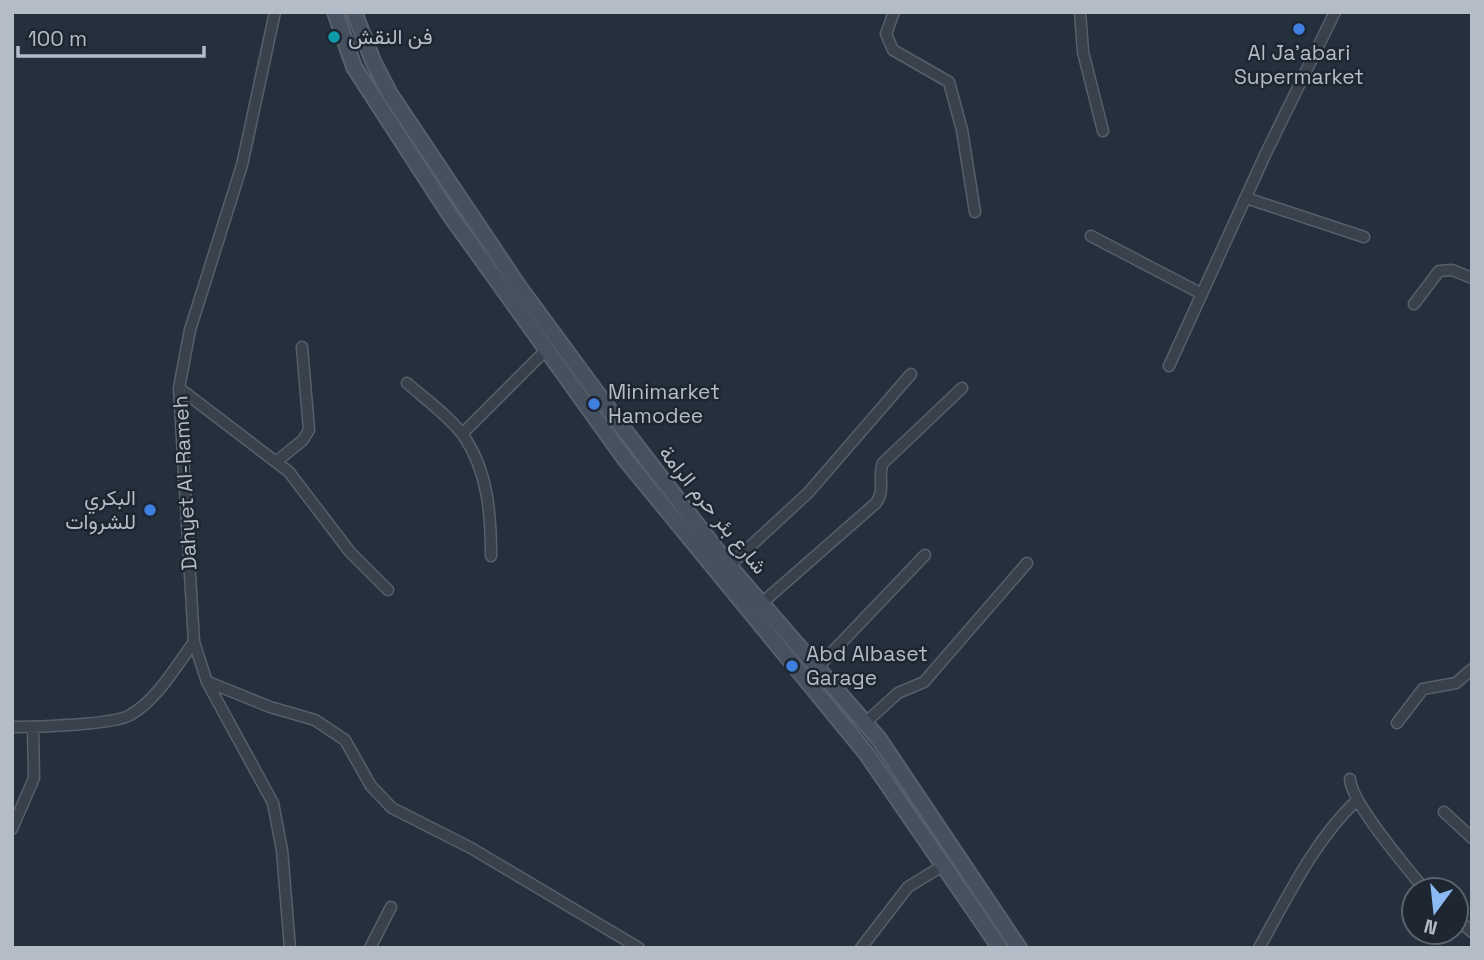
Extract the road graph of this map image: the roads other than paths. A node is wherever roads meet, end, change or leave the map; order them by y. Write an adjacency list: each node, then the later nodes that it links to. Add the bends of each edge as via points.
1 (275, 12): 21 (street, Dahyet Al-Rameh, via 242,165 190,330)
2 (335, 12): 16 (main road, شارع بئر حرم الرامة, via 354,67 395,133)
3 (354, 12): 27 (main road, شارع بئر حرم الرامة, via 390,94 517,284)
4 (894, 12): 9 (street, via 886,34 889,46 949,82)
5 (1080, 12): 7 (street, via 1083,52)
6 (1335, 12): 8 (street)
7 (1103, 131)
8 (1246, 198): 11 (street); 13 (street)
9 (975, 212)
10 (1091, 236): 13 (street)
11 (1364, 237)
12 (1472, 278): 14 (street, via 1452,270 1439,271)
13 (1202, 294): 17 (street)
14 (1413, 304)
15 (302, 347): 23 (street, via 309,430)
16 (547, 349): 22 (street); 43 (main road, شارع بئر حرم الرامة, via 625,459 866,753)
17 (1169, 366)
18 (911, 374): 27 (street, via 808,493)
19 (407, 383): 22 (street)
20 (962, 387): 29 (street, via 883,463 876,503)
21 (179, 388): 23 (street); 30 (street, Dahyet Al-Rameh)
22 (462, 434): 25 (street, via 480,467 491,514)
23 (276, 461): 28 (street)
24 (925, 555): 31 (street)
25 (491, 556)
26 (1027, 563): 34 (street, via 923,682 898,692)
27 (729, 566): 29 (main road, شارع بئر حرم الرامة)
28 (387, 590)
29 (762, 603): 31 (main road, شارع بئر حرم الرامة)
30 (194, 642): 33 (street, Dahyet Al-Rameh); 37 (street, via 157,690 128,717 108,723)
31 (818, 667): 34 (main road, شارع بئر حرم الرامة)
32 (1472, 669): 35 (street, via 1456,683 1423,689)
33 (207, 682): 46 (street, Dahyet Al-Rameh, via 273,803); 48 (street, via 315,720 345,740 371,786 392,808 471,848)
34 (865, 723): 51 (main road, شارع بئر حرم الرامة)
35 (1397, 723)
36 (12, 727): 37 (street)
37 (33, 727): 41 (street, via 34,778)
38 (1350, 779): 39 (street)
39 (1357, 800): 44 (street); 52 (street, via 1336,820 1309,859)
40 (1444, 812): 42 (street)
41 (12, 829)
42 (1472, 838)
43 (944, 865): 49 (street, via 908,887); 50 (main road, شارع بئر حرم الرامة)
44 (1414, 876)
45 (391, 907): 47 (street)
46 (290, 948)
47 (370, 948)
48 (639, 948)
49 (861, 948)
50 (1000, 948)
51 (1019, 948)
52 (1259, 948)

